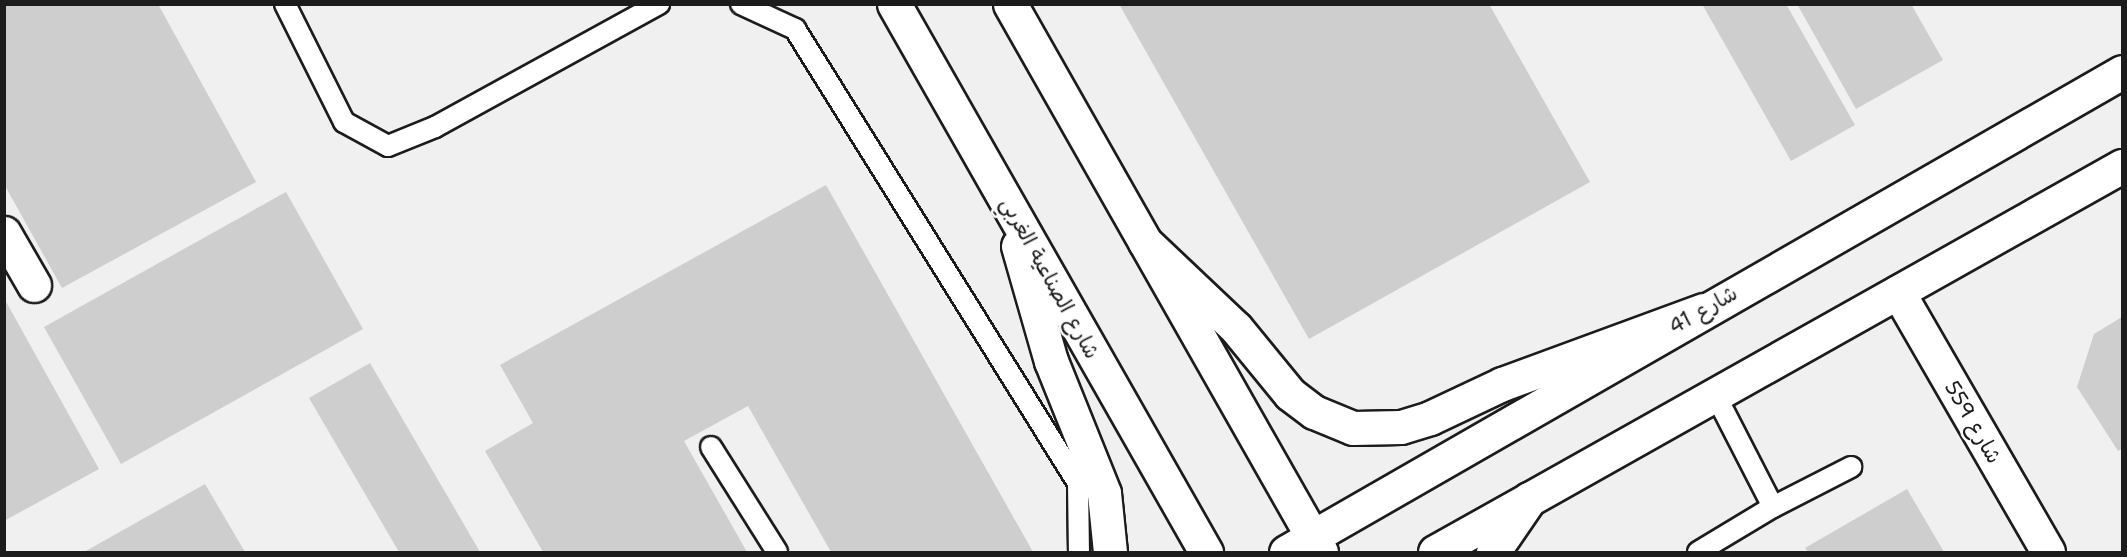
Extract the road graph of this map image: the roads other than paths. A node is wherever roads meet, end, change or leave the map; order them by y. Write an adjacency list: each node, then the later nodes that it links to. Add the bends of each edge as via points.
1 (285, 4): 2 (lane, via 344,122 388,146 435,127)
2 (659, 4)
3 (741, 4): 21 (lane, via 795,29 1078,483)
4 (894, 4): 8 (main road, شارع الصناعية الغربي)
5 (1010, 4): 10 (main road)
6 (2122, 72): 13 (main road, شارع 41)
7 (2122, 166): 12 (main road)
8 (1004, 195): 22 (main road, via 1051,361 1104,494); 23 (main road, شارع الصناعية الغربي)
9 (4, 233): 11 (main road)
10 (1144, 242): 13 (main road, via 1236,328 1290,394 1314,412 1353,428 1401,427 1430,418 1502,384); 19 (main road)
11 (34, 285)
12 (1898, 292): 14 (main road); 27 (main road, شارع 559)
13 (1703, 310): 19 (main road, شارع 41)
14 (1715, 394): 17 (main road); 18 (lane)
15 (711, 447): 20 (lane)
16 (1851, 467): 18 (lane)
17 (1530, 498): 24 (main road); 25 (main road)
18 (1773, 507): 26 (lane)
19 (1306, 547)
20 (777, 552)
21 (1079, 552)
22 (1110, 552)
23 (1206, 552)
24 (1435, 552)
25 (1493, 552)
26 (1698, 552)
27 (2048, 552)

